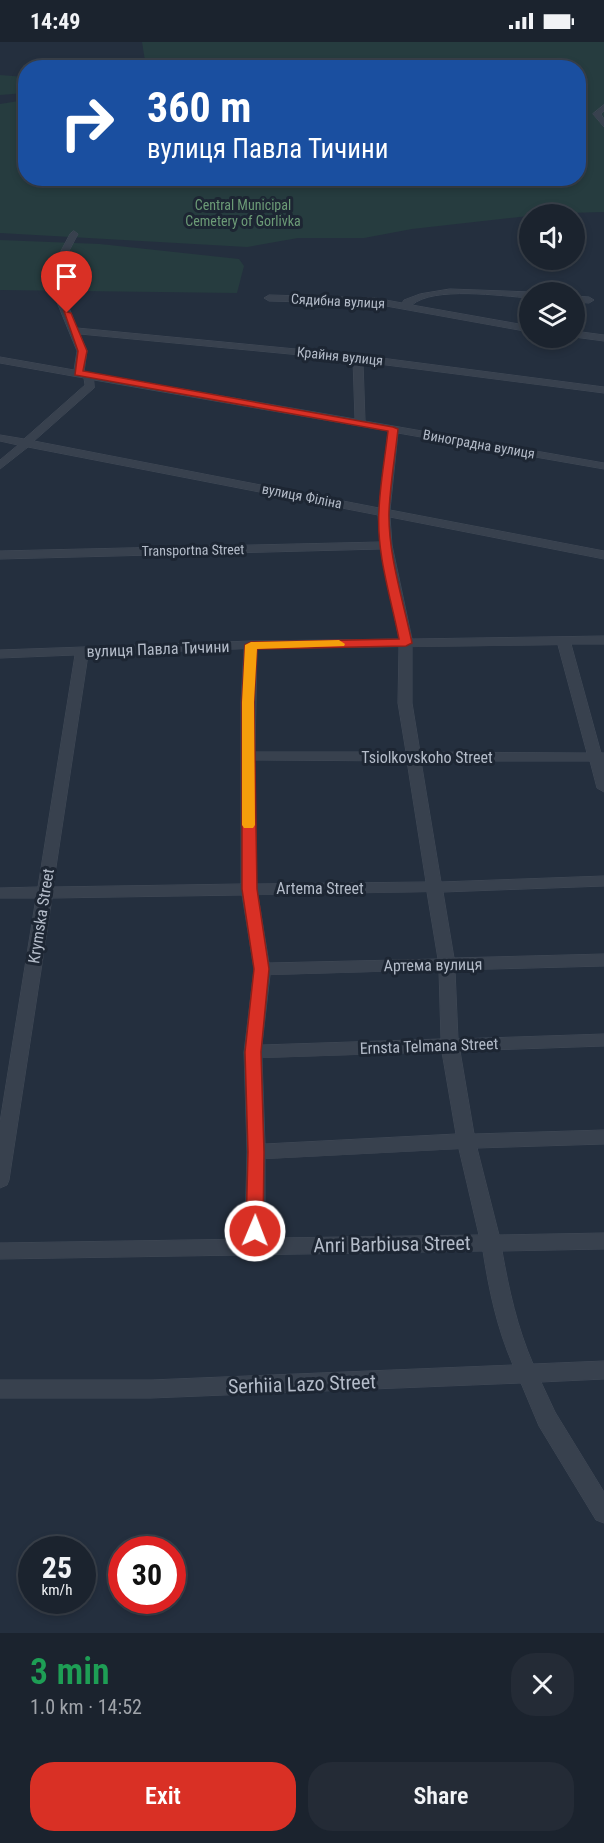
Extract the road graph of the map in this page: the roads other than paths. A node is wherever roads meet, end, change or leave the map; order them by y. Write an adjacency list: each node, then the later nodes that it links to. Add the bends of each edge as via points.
1 (604, 107): 2 (street, via 597,114)
2 (604, 126)
3 (74, 234): 10 (street, via 58,264 59,295)
4 (519, 295): 8 (street, Сядибна вулиця, via 432,294 414,298)
5 (269, 298): 8 (street, Сядибна вулиця, via 375,301)
6 (585, 300): 7 (street)
7 (589, 300)
8 (407, 306): 9 (street, Сядибна вулиця)
9 (519, 327)
10 (75, 331): 13 (street, Крайня вулиця); 15 (street)
11 (585, 335): 12 (street)
12 (604, 338)
13 (358, 358): 16 (street, Крайня вулиця); 17 (street)
14 (0, 360): 15 (street, Виноградна вулиця)
15 (84, 374): 17 (street, Виноградна вулиця); 20 (street, via 90,386)
16 (604, 390)
17 (360, 424): 18 (street, Виноградна вулиця)
18 (393, 429): 22 (street, Виноградна вулиця); 23 (street)
19 (0, 438): 20 (street, вулиця Філіна)
20 (25, 442): 21 (street); 23 (street, вулиця Філіна)
21 (0, 466)
22 (604, 466)
23 (384, 512): 24 (street); 26 (street, вулиця Філіна)
24 (386, 545): 25 (street, Transportna Street); 29 (street)
25 (0, 555)
26 (604, 555)
27 (563, 640): 28 (street, вулиця Павла Тичини); 29 (street, вулиця Павла Тичини); 34 (street)
28 (604, 640)
29 (406, 643): 30 (street, вулиця Павла Тичини); 35 (street, via 405,703)
30 (251, 645): 31 (street, вулиця Павла Тичини); 33 (street)
31 (82, 651): 32 (street, вулиця Павла Тичини); 41 (street, Krymska Street)
32 (0, 654)
33 (250, 756): 35 (street, Tsiolkovskoho Street); 39 (street)
34 (600, 757): 35 (street, Tsiolkovskoho Street); 36 (street)
35 (414, 758): 38 (street)
36 (604, 788)
37 (604, 881): 38 (street, Artema Street)
38 (436, 887): 39 (street, Artema Street); 43 (street)
39 (249, 889): 41 (street, Artema Street); 44 (street)
40 (0, 893): 41 (street, Artema Street)
41 (45, 893): 51 (street, Krymska Street)
42 (604, 960): 43 (street, Артема вулиця)
43 (447, 966): 44 (street, Артема вулиця); 46 (street)
44 (262, 969): 47 (street)
45 (604, 1040): 46 (street, Ernsta Telmana Street)
46 (450, 1046): 47 (street, Ernsta Telmana Street); 49 (street)
47 (253, 1052): 50 (street)
48 (604, 1137): 49 (street)
49 (466, 1141): 50 (street); 53 (street)
50 (256, 1152): 54 (street, via 255,1231)
51 (0, 1180)
52 (604, 1241): 53 (street, Anri Barbiusa Street)
53 (491, 1243): 54 (street, Anri Barbiusa Street); 57 (street, via 500,1297)
54 (271, 1246): 55 (street, Anri Barbiusa Street)
55 (0, 1251)
56 (604, 1371): 57 (street, Serhiia Lazo Street)
57 (527, 1375): 58 (street, Serhiia Lazo Street, via 150,1389); 59 (street, via 547,1419)
58 (0, 1389)
59 (604, 1512)

